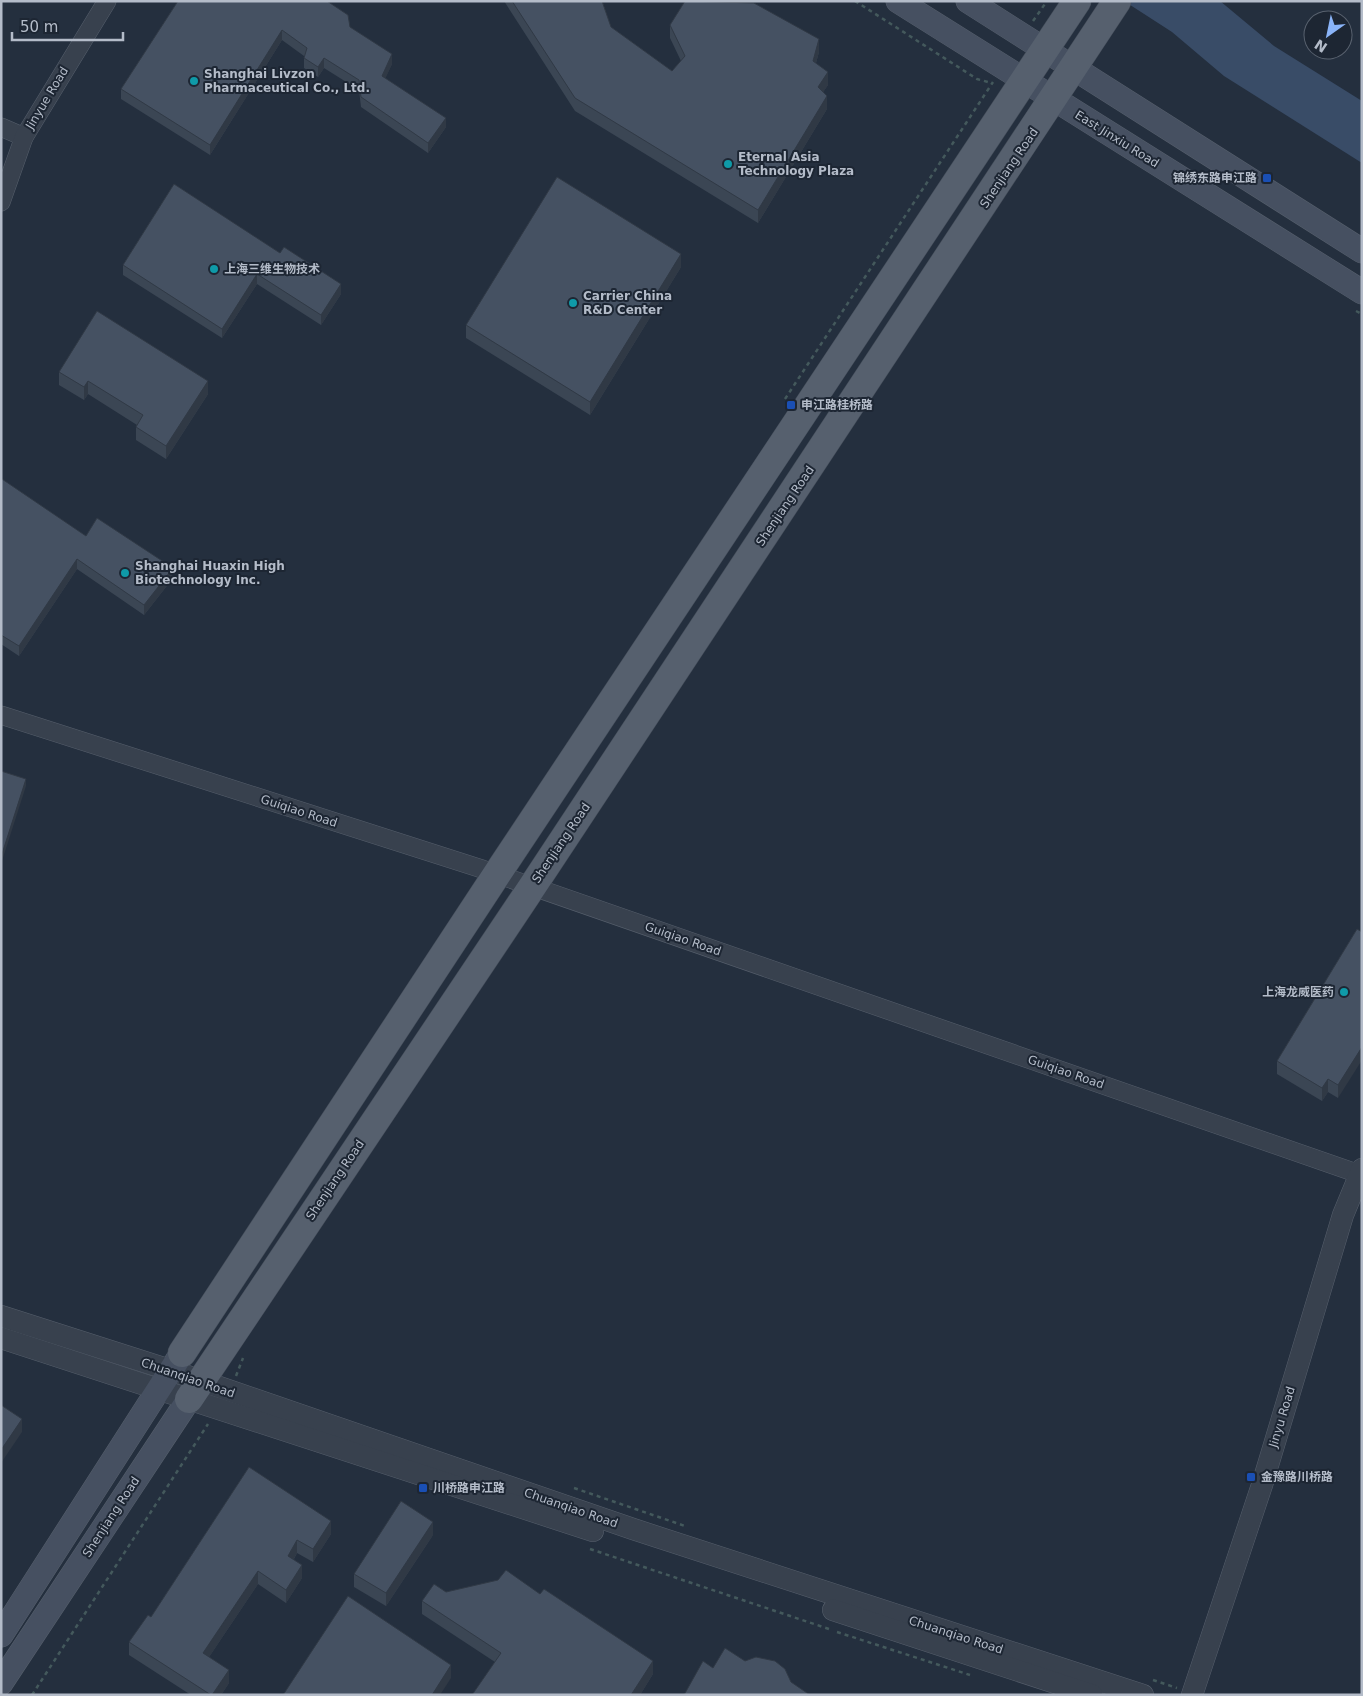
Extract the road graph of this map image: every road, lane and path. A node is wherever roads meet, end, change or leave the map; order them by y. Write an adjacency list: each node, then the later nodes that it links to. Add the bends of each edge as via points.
1 (107, 1): 11 (street, Jinyue Road)
2 (898, 1): 8 (main road, East Jinxiu Road)
3 (968, 1): 6 (main road)
4 (1077, 1): 6 (main road)
5 (1113, 7): 7 (main road, Shenjiang Road)
6 (1045, 49): 7 (main road); 8 (main road)
7 (1074, 67): 9 (main road, Shenjiang Road); 13 (main road)
8 (1024, 80): 9 (main road, East Jinxiu Road); 16 (main road)
9 (1054, 99): 14 (main road, East Jinxiu Road); 17 (main road, Shenjiang Road)
10 (1, 127): 11 (street)
11 (24, 137): 12 (street, Jinyue Road)
12 (1, 202)
13 (1362, 251)
14 (1362, 292)
15 (1, 715): 16 (street, Guiqiao Road)
16 (497, 874): 17 (street, Guiqiao Road); 21 (main road)
17 (532, 887): 18 (street, Guiqiao Road); 22 (main road, Shenjiang Road)
18 (1361, 1172): 27 (street, Jinyu Road, via 1343,1214 1262,1485)
19 (1, 1316): 21 (street, Chuanqiao Road)
20 (1, 1338): 21 (street, Chuanqiao Road)
21 (170, 1370): 22 (street, Chuanqiao Road); 23 (main road)
22 (195, 1390): 24 (main road, Shenjiang Road); 25 (street, Chuanqiao Road); 26 (street, Chuanqiao Road)
23 (1, 1635)
24 (1, 1683)
25 (1092, 1695)
26 (1142, 1695)
27 (1192, 1695)

